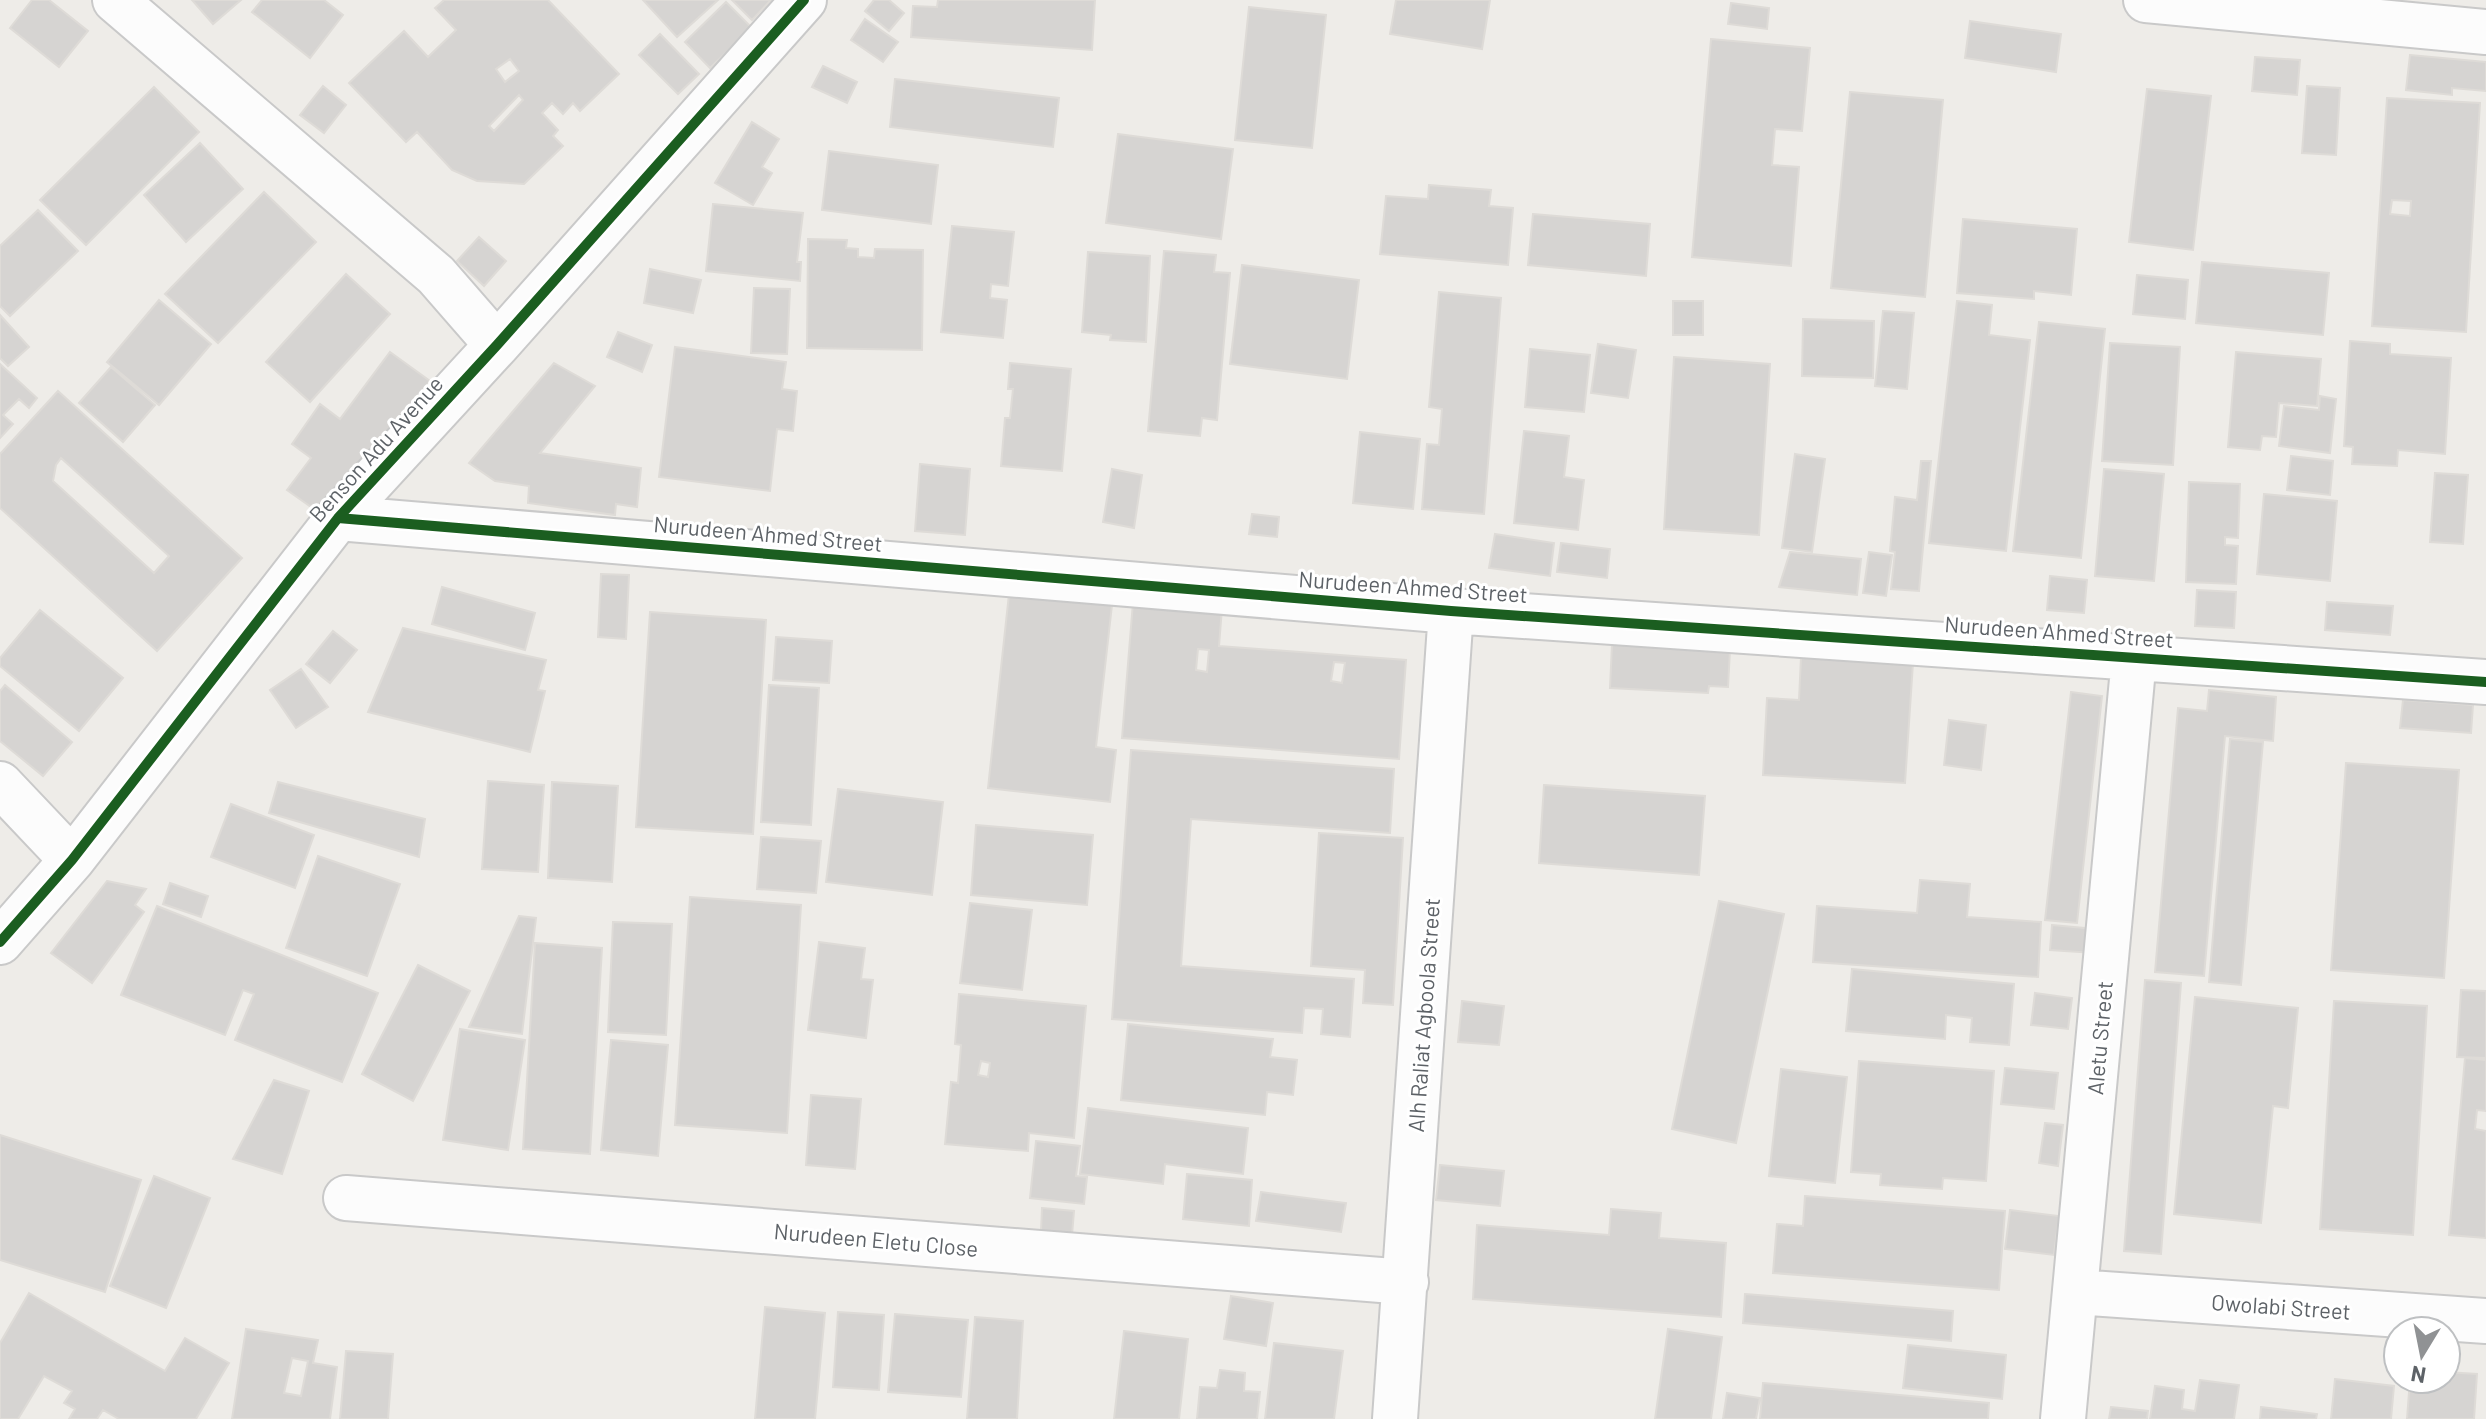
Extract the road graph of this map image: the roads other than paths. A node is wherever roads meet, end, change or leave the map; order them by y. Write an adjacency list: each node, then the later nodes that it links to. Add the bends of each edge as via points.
1 (115, 0): 5 (street, via 436,275)
2 (804, 0): 5 (street, Benson Adu Avenue)
3 (2146, 0): 4 (street)
4 (2486, 32)
5 (497, 345): 6 (street, Benson Adu Avenue)
6 (338, 518): 7 (street, Nurudeen Ahmed Street); 11 (street, Benson Adu Avenue)
7 (1451, 611): 8 (street, Nurudeen Ahmed Street); 14 (street, Alh Raliat Agboola Street)
8 (2134, 658): 9 (street, Nurudeen Ahmed Street); 15 (street, Aletu Street)
9 (2486, 682)
10 (0, 784): 11 (street)
11 (72, 860): 12 (street, Benson Adu Avenue)
12 (0, 942)
13 (346, 1198): 14 (street, Nurudeen Eletu Close)
14 (1406, 1282): 17 (street, Alh Raliat Agboola Street)
15 (2076, 1292): 16 (street, Owolabi Street); 18 (street, Aletu Street)
16 (2486, 1321)
17 (1395, 1419)
18 (2063, 1419)

